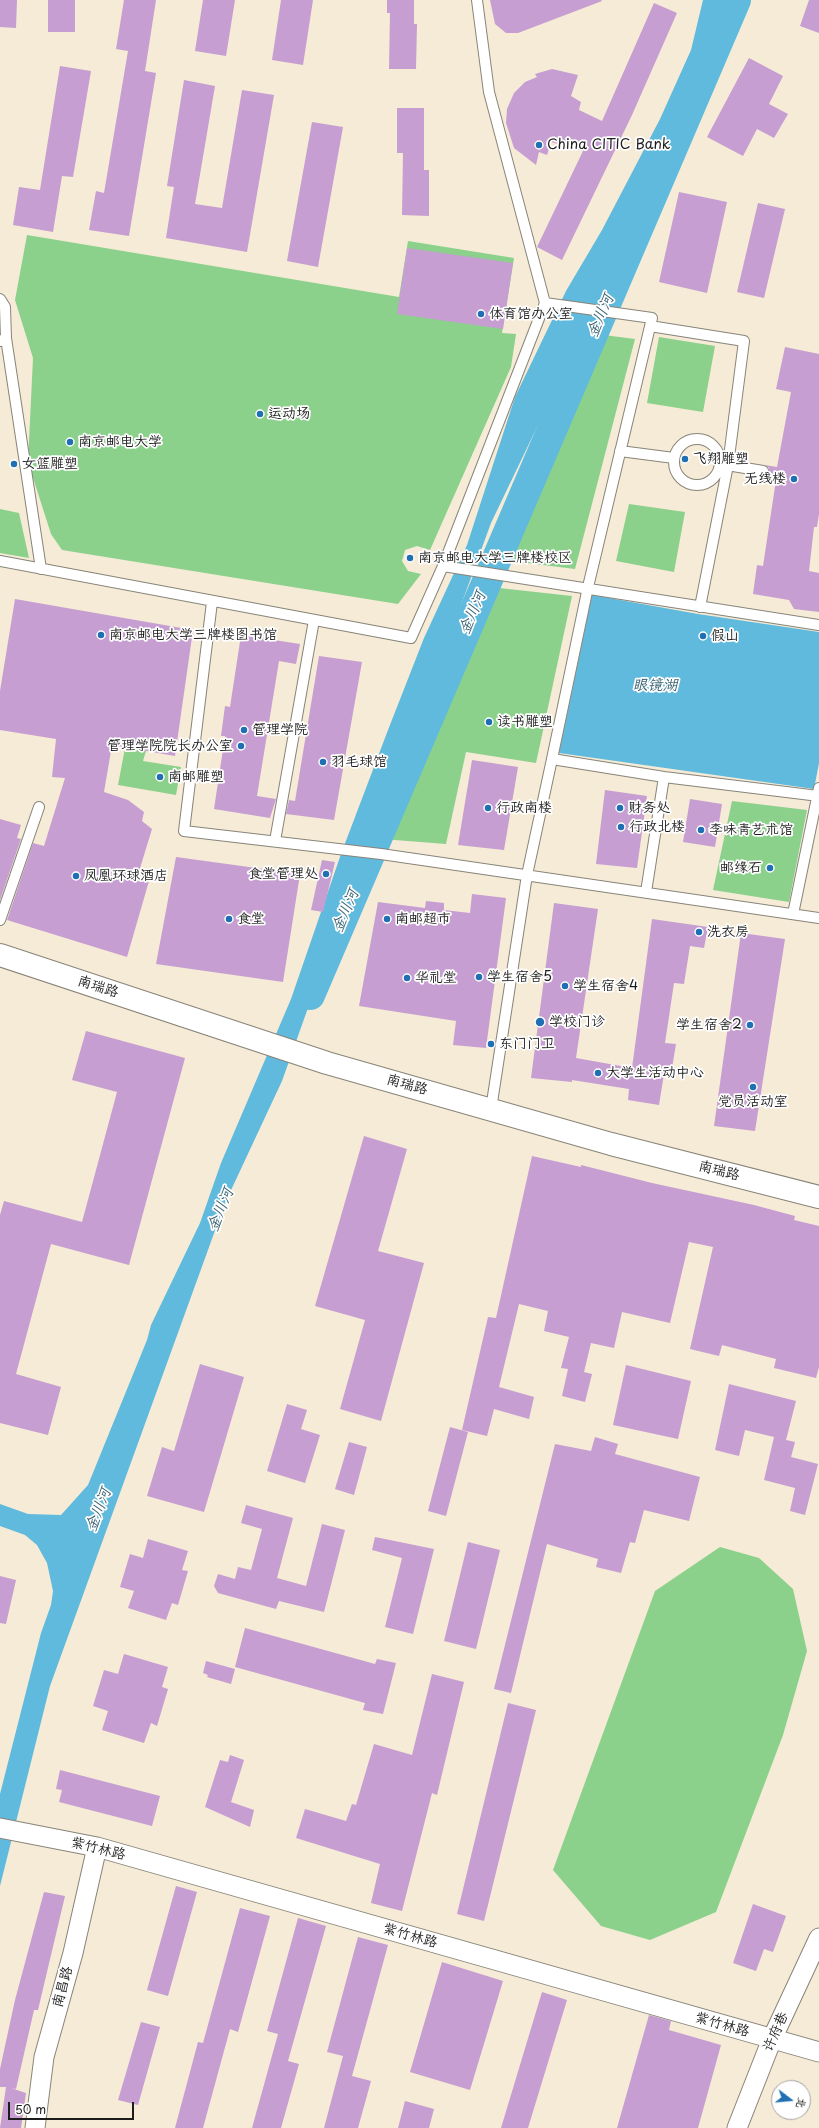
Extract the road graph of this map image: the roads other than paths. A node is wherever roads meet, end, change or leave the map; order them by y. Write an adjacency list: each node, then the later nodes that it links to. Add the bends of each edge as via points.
1 (477, 0): 3 (lane, via 489,92)
2 (0, 298): 5 (lane, via 5,307)
3 (549, 304): 4 (lane, via 652,318); 11 (lane)
4 (650, 326): 6 (lane); 8 (lane, via 744,341)
5 (3, 340): 12 (lane)
6 (620, 451): 7 (lane); 13 (lane)
7 (674, 458): 8 (lane, via 682,444 688,440 704,440 716,449); 8 (lane, via 674,465 680,478 693,485 701,485 714,477)
8 (724, 465): 9 (lane); 15 (lane)
9 (763, 471)
10 (0, 561): 12 (lane)
11 (448, 566): 13 (lane); 16 (lane, via 411,638)
12 (41, 569): 14 (lane)
13 (588, 587): 15 (lane); 18 (lane)
14 (212, 602): 16 (lane); 22 (lane, via 184,831)
15 (700, 607): 17 (lane)
16 (314, 620): 22 (lane)
17 (819, 625)
18 (552, 759): 19 (lane); 23 (lane)
19 (664, 777): 20 (lane); 24 (lane)
20 (818, 793): 25 (lane)
21 (38, 807): 27 (lane)
22 (275, 841): 23 (lane)
23 (527, 875): 24 (lane); 29 (lane)
24 (646, 892): 25 (lane)
25 (794, 914): 26 (lane)
26 (819, 918)
27 (0, 920)
28 (0, 955): 29 (street, 南瑞路, via 327,1063)
29 (491, 1110): 30 (street, 南瑞路, via 611,1144)
30 (819, 1197)
31 (0, 1828): 32 (street, 紫竹林路)
32 (91, 1846): 34 (street, 紫竹林路); 36 (street, 南昌路, via 73,1953 44,2057)
33 (819, 1938): 34 (street, 许府巷)
34 (772, 2040): 35 (street, 紫竹林路); 37 (street, 许府巷)
35 (819, 2052)
36 (35, 2128)
37 (737, 2128)

